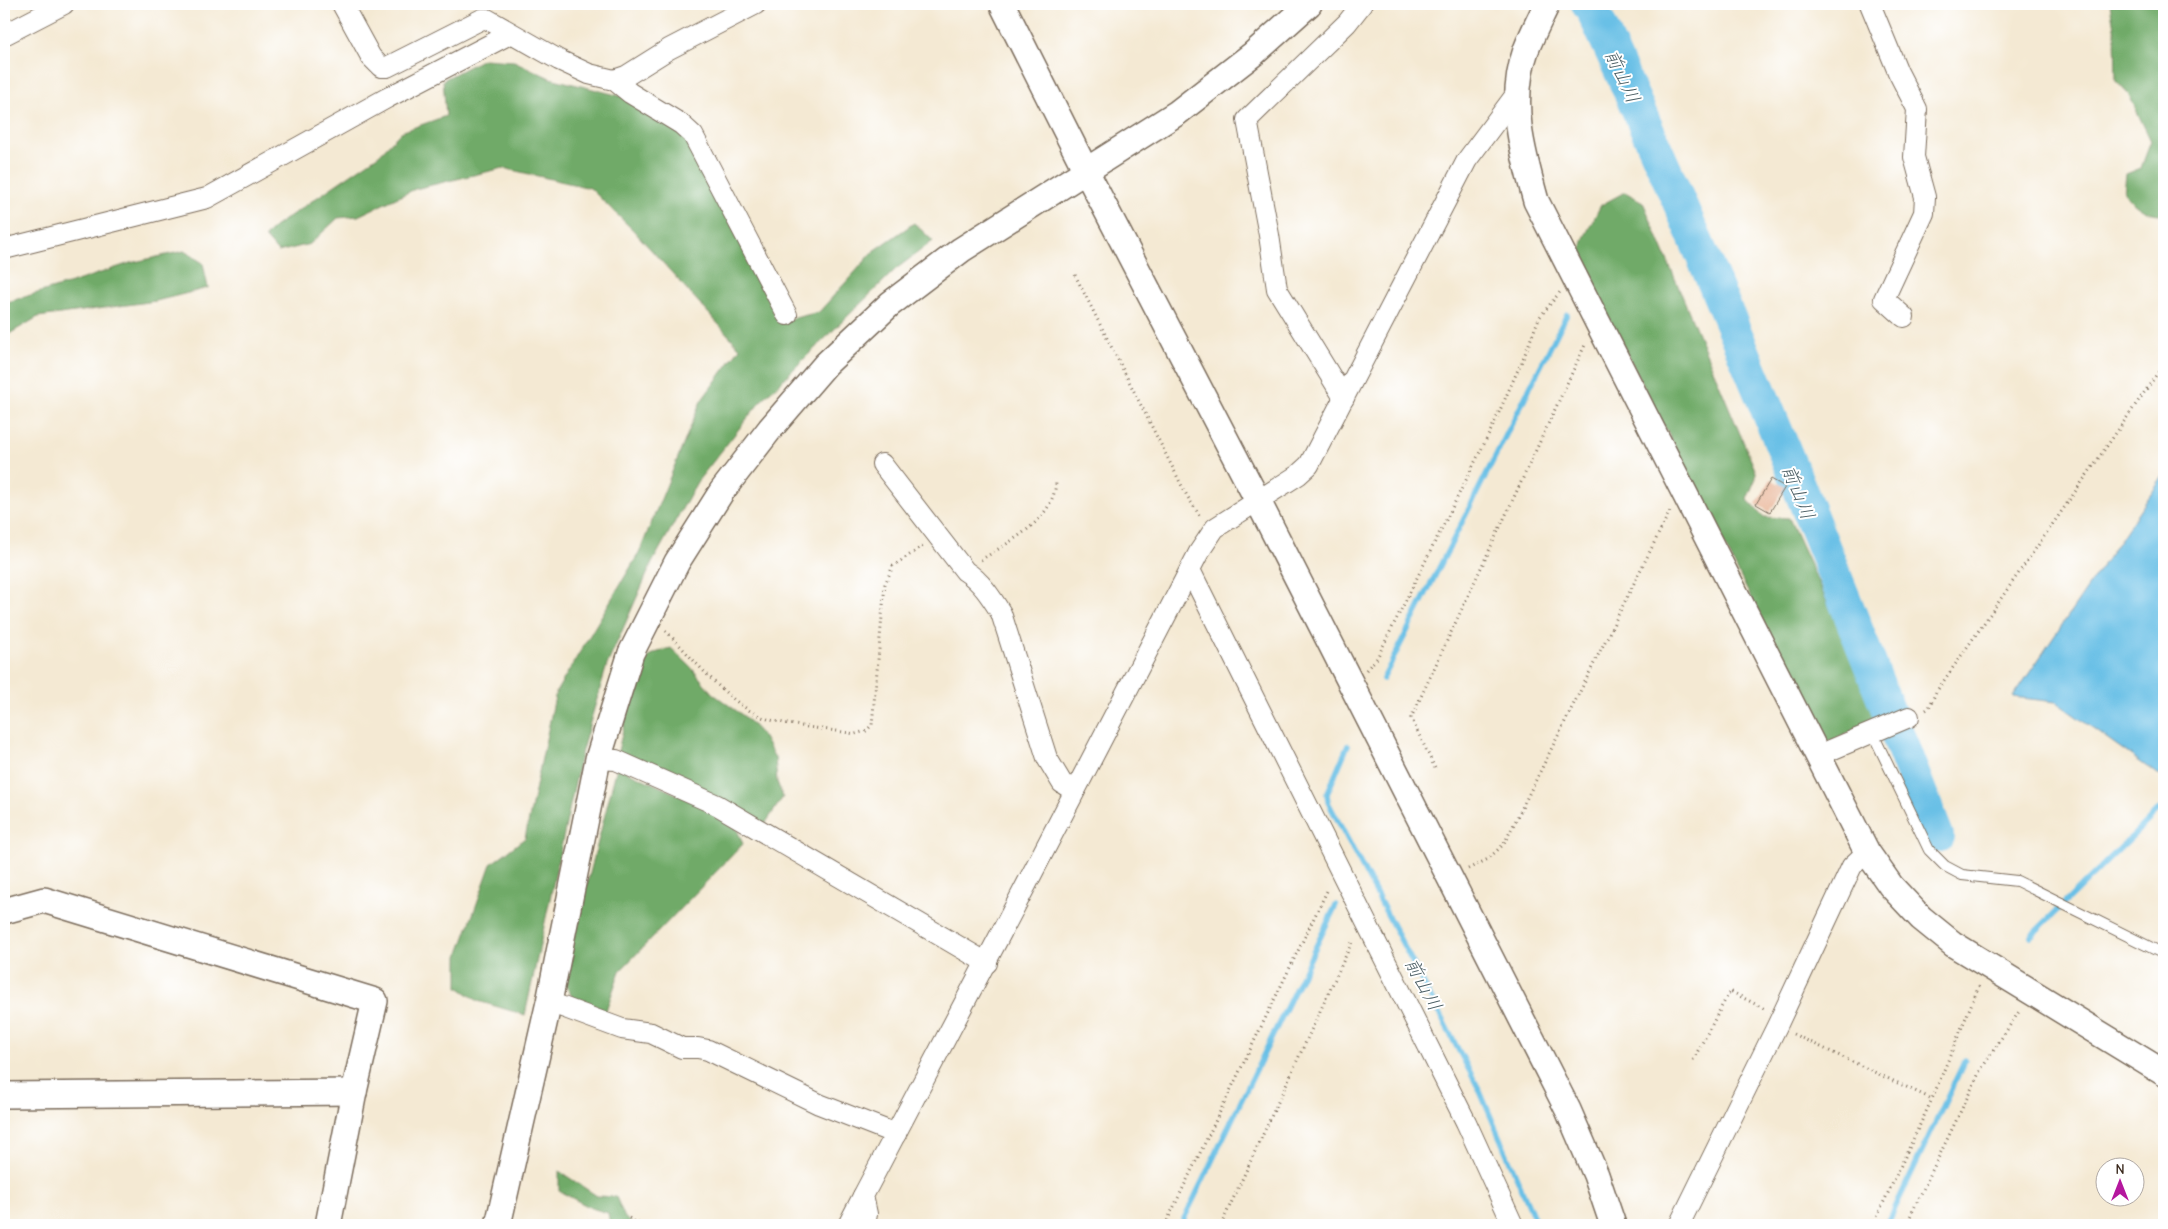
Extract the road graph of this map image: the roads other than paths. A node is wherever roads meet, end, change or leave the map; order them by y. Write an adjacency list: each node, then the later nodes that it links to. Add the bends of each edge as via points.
1 (64, 4): 10 (street)
2 (342, 4): 9 (street, via 371,57 381,66 387,66 482,19 493,21)
3 (756, 4): 11 (street)
4 (1002, 4): 13 (street)
5 (1309, 4): 13 (street, via 1253,54 1177,113)
6 (1362, 4): 17 (street, via 1347,23 1247,120 1277,289)
7 (1547, 4): 12 (street, via 1526,49)
8 (1870, 4): 16 (street, via 1918,117 1914,157 1925,197 1924,213 1884,299)
9 (510, 34): 11 (street, via 589,74); 14 (street, via 207,198)
10 (4, 35)
11 (614, 80): 15 (street, via 693,135)
12 (1517, 93): 17 (street, via 1467,160); 23 (street, via 1517,126 1536,201)
13 (1086, 171): 19 (street); 24 (street, via 962,250 890,304 826,364 770,429 722,490 677,562 631,652)
14 (4, 249)
15 (787, 315)
16 (1904, 317)
17 (1344, 398): 19 (street, via 1309,465)
18 (882, 464): 25 (street, via 938,537 992,598 1000,613 1047,758 1062,783)
19 (1258, 501): 20 (street, via 1214,528); 41 (street, via 1568,1110)
20 (1190, 570): 25 (street); 40 (street, via 1466,1122)
21 (1909, 717): 22 (street)
22 (1877, 730): 23 (street); 28 (lane, via 1929,850 1945,866 1962,875 2017,881)
23 (1819, 755): 26 (street)
24 (598, 759): 29 (street, via 616,760 717,805); 30 (street)
25 (1074, 791): 29 (street)
26 (1867, 852): 31 (street, via 1891,886 1921,918 1953,944); 42 (street, via 1852,866)
27 (4, 911): 32 (street, via 44,900 375,1001)
28 (2164, 954)
29 (987, 963): 34 (street)
30 (549, 1002): 34 (street, via 622,1029 651,1032 682,1048 708,1050 819,1104); 37 (street)
31 (2164, 1074)
32 (354, 1092): 33 (street); 36 (street)
33 (4, 1095)
34 (896, 1134): 35 (street)
35 (863, 1196): 38 (street); 39 (street, via 867,1214)
36 (328, 1225)
37 (498, 1225)
38 (848, 1225)
39 (865, 1225)
40 (1513, 1225)
41 (1613, 1225)
42 (1679, 1225)

